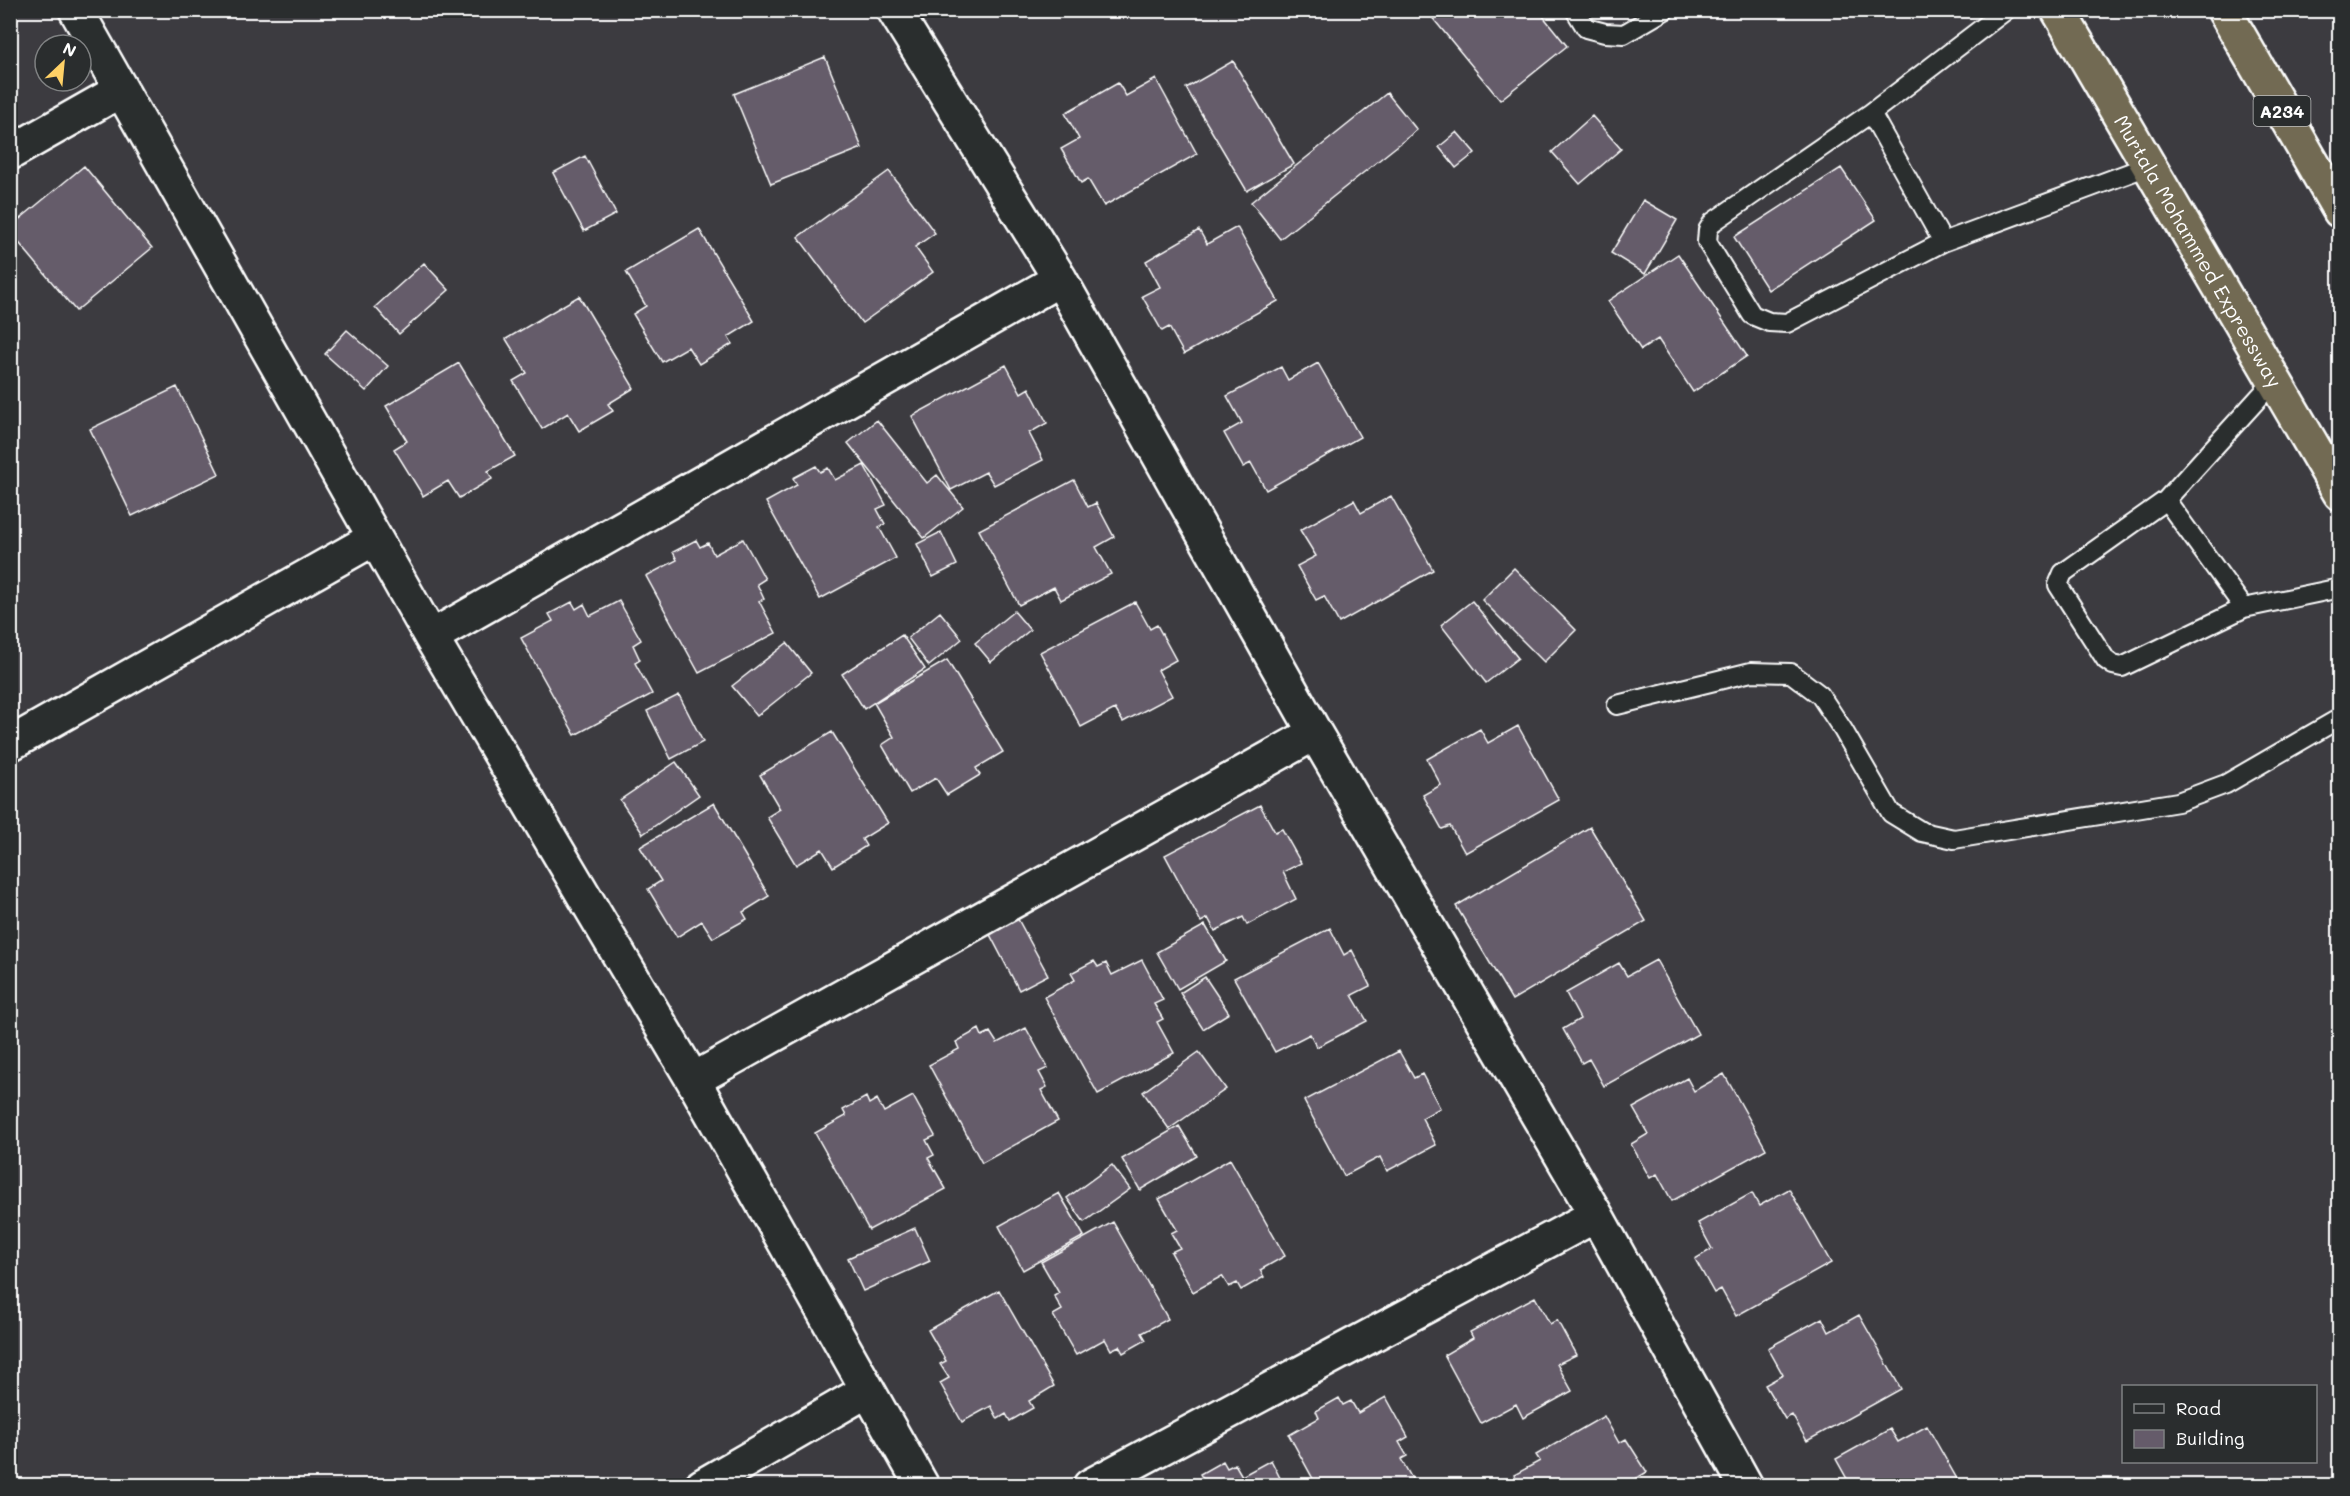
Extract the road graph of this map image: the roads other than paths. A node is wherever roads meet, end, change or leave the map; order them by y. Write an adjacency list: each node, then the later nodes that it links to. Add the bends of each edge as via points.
1 (76, 10): 8 (street)
2 (894, 10): 14 (street)
3 (1575, 10): 4 (lane, via 1586,28 1624,34)
4 (1665, 10)
5 (2006, 10): 9 (lane)
6 (2058, 10): 11 (highway, Murtala Mohammed Expressway)
7 (2224, 10): 12 (highway, A234)
8 (121, 90): 10 (street); 18 (street)
9 (1871, 113): 13 (lane); 13 (lane, via 1713,222 1707,242 1752,315 1769,322 1787,323)
10 (10, 153)
11 (2148, 166): 13 (lane); 15 (highway, Murtala Mohammed Expressway)
12 (2340, 211)
13 (1943, 242)
14 (1060, 279): 21 (street); 24 (street)
15 (2274, 381): 16 (highway, Murtala Mohammed Expressway); 17 (lane)
16 (2340, 492)
17 (2166, 500): 20 (lane); 20 (lane, via 2063,573 2060,579 2058,585 2106,660 2121,667)
18 (375, 538): 21 (street); 25 (street)
19 (2340, 588): 20 (lane)
20 (2244, 608)
21 (431, 637): 26 (street)
22 (1617, 705): 23 (lane, via 1751,672 1791,673 1820,695 1890,813 1922,832 1954,839 2178,802 2226,784)
23 (2340, 718)
24 (1315, 733): 26 (street); 27 (street)
25 (10, 744)
26 (693, 1080): 28 (street)
27 (1596, 1215): 31 (street); 32 (street)
28 (868, 1390): 29 (street); 30 (street)
29 (702, 1485)
30 (922, 1485)
31 (1090, 1485)
32 (1746, 1485)

